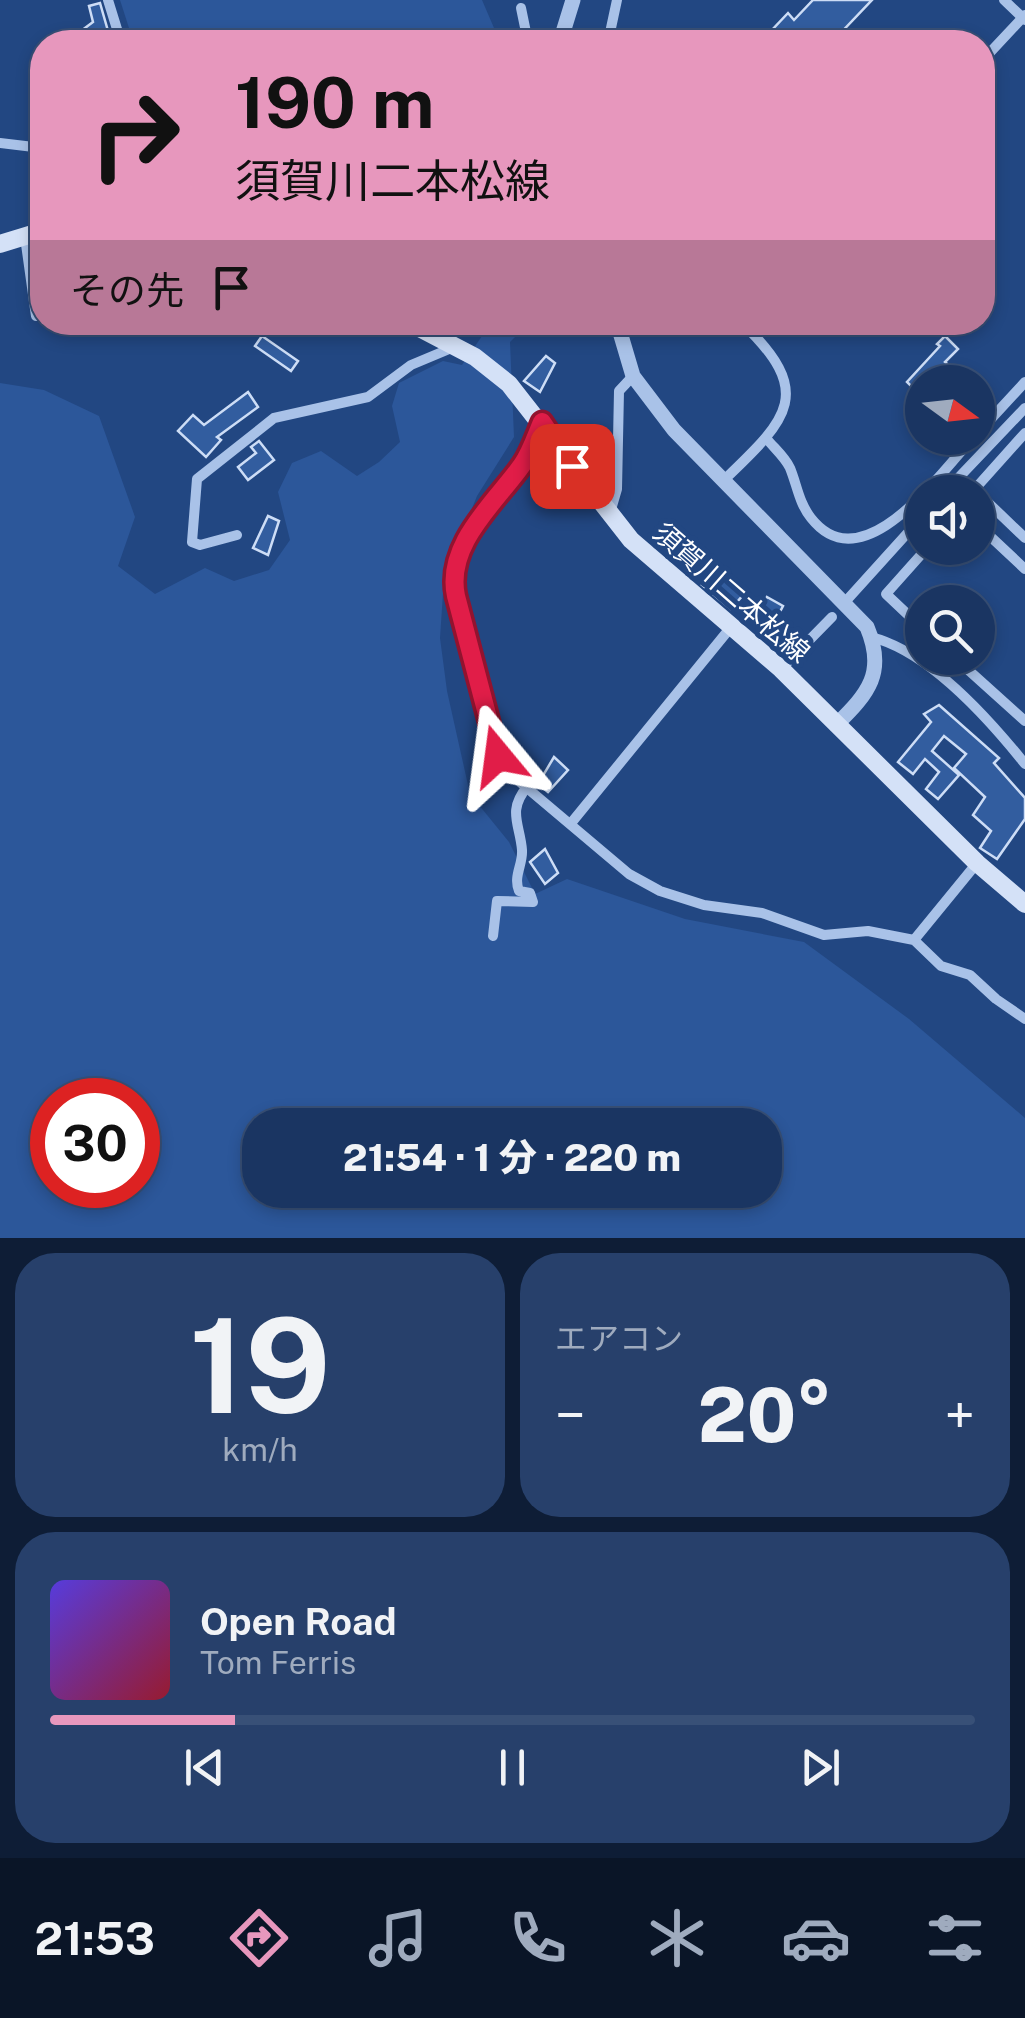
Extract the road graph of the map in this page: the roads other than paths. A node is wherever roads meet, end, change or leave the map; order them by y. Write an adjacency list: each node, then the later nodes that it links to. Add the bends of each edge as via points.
1 (108, 0): 7 (street)
2 (573, 0): 9 (street)
3 (617, 0): 10 (street)
4 (1004, 0): 6 (street)
5 (521, 8): 8 (street)
6 (1024, 18): 11 (street)
7 (117, 30)
8 (526, 30)
9 (564, 30)
10 (611, 30)
11 (995, 48)
12 (0, 143): 13 (street)
13 (30, 147)
14 (30, 235): 15 (main road)
15 (0, 244)
16 (433, 335): 19 (main road, 須賀川二本松線)
17 (621, 335): 20 (street)
18 (755, 335): 26 (street, via 784,377 782,410)
19 (455, 346): 24 (main road, 須賀川二本松線, via 492,368); 33 (street, via 412,365 368,398 274,418 197,479 192,542 200,546)
20 (633, 376): 30 (street, via 674,430); 32 (street, via 619,392 617,490)
21 (1025, 382): 23 (street)
22 (1025, 408): 28 (street)
23 (995, 414)
24 (542, 422): 32 (main road, 須賀川二本松線); 49 (street, via 523,464 479,517 454,587 498,756)
25 (1025, 433): 29 (street)
26 (766, 438): 27 (street, via 784,459 808,516 826,531 856,538 897,519); 30 (street)
27 (956, 455)
28 (961, 475)
29 (987, 475)
30 (726, 479): 39 (street)
31 (995, 510): 35 (street)
32 (610, 514): 42 (main road, 須賀川二本松線)
33 (237, 536)
34 (905, 536): 39 (street)
35 (1025, 538)
36 (995, 542): 38 (street)
37 (912, 565): 40 (street, via 886,594)
38 (1025, 569)
39 (846, 601): 43 (street)
40 (905, 612)
41 (832, 617): 44 (street)
42 (731, 626): 44 (main road, 須賀川二本松線); 50 (street)
43 (871, 637): 47 (street, via 876,656 870,687); 48 (street, via 888,641 945,682)
44 (782, 669): 47 (main road, 須賀川二本松線)
45 (975, 675): 46 (street)
46 (1025, 720)
47 (836, 725): 51 (main road, 須賀川二本松線)
48 (1025, 764)
49 (527, 787): 50 (street); 53 (street, via 514,817 522,847 516,884 533,902 497,901)
50 (572, 822): 54 (street, via 629,874 660,891 704,906 762,913 824,935 868,931)
51 (977, 863): 52 (main road, 須賀川二本松線); 54 (street)
52 (1025, 904)
53 (493, 936)
54 (914, 940): 55 (street, via 941,966 970,974)
55 (1025, 1019)

